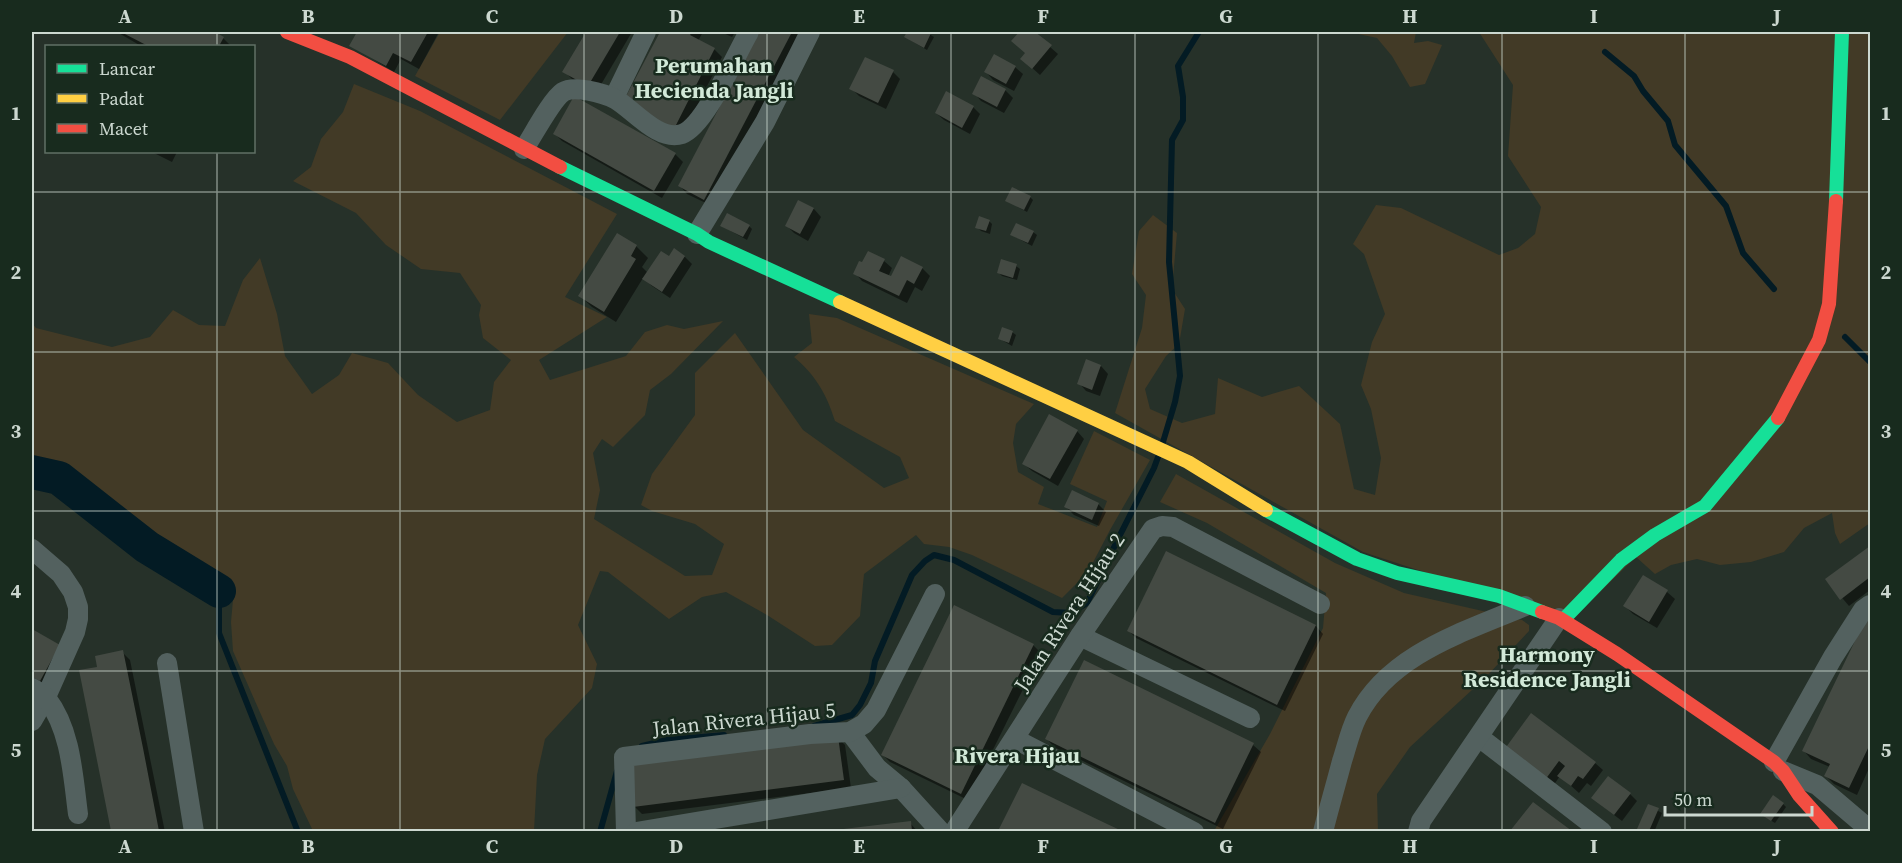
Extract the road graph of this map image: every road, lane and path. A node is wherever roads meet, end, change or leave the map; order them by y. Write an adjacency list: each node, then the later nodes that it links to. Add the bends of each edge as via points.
1 (287, 32): 7 (street, via 350,57)
2 (646, 32): 6 (street)
3 (748, 32): 6 (street, via 710,104 682,134 651,127)
4 (810, 32): 8 (street, via 765,122)
5 (1842, 32): 14 (street, via 1835,225 1829,304 1819,340 1779,417 1705,506 1621,560)
6 (614, 98): 7 (street, via 583,89 561,93)
7 (524, 149): 8 (street)
8 (697, 234): 12 (street, via 1188,462 1357,559)
9 (32, 549): 17 (street, via 61,574 78,607 75,632)
10 (935, 594): 20 (street, Jalan Rivera Hijau 5, via 876,710)
11 (1320, 604): 15 (street, Jalan Rivera Hijau 2, via 1173,527 1162,526 1153,529)
12 (1526, 606): 14 (street); 34 (street, via 1412,658 1385,678 1356,719)
13 (1868, 609): 23 (street, via 1833,657)
14 (1561, 619): 21 (street); 23 (street)
15 (1080, 636): 18 (street); 22 (street, Jalan Rivera Hijau 2)
16 (167, 663): 28 (street)
17 (39, 693): 19 (street); 25 (street, via 63,732)
18 (1250, 718)
19 (32, 721)
20 (850, 732): 24 (street, via 877,768); 29 (street, Jalan Rivera Hijau 5, via 624,758)
21 (1479, 737): 27 (street); 35 (street)
22 (1016, 739): 32 (street, Jalan Rivera Hijau 2); 33 (street)
23 (1778, 766): 26 (street, via 1817,785); 36 (street)
24 (901, 788): 30 (street); 31 (street)
25 (78, 814)
26 (1868, 819)
27 (1424, 828)
28 (194, 831)
29 (627, 831)
30 (636, 831)
31 (941, 831)
32 (954, 831)
33 (1194, 831)
34 (1323, 831)
35 (1602, 831)
36 (1832, 831)

